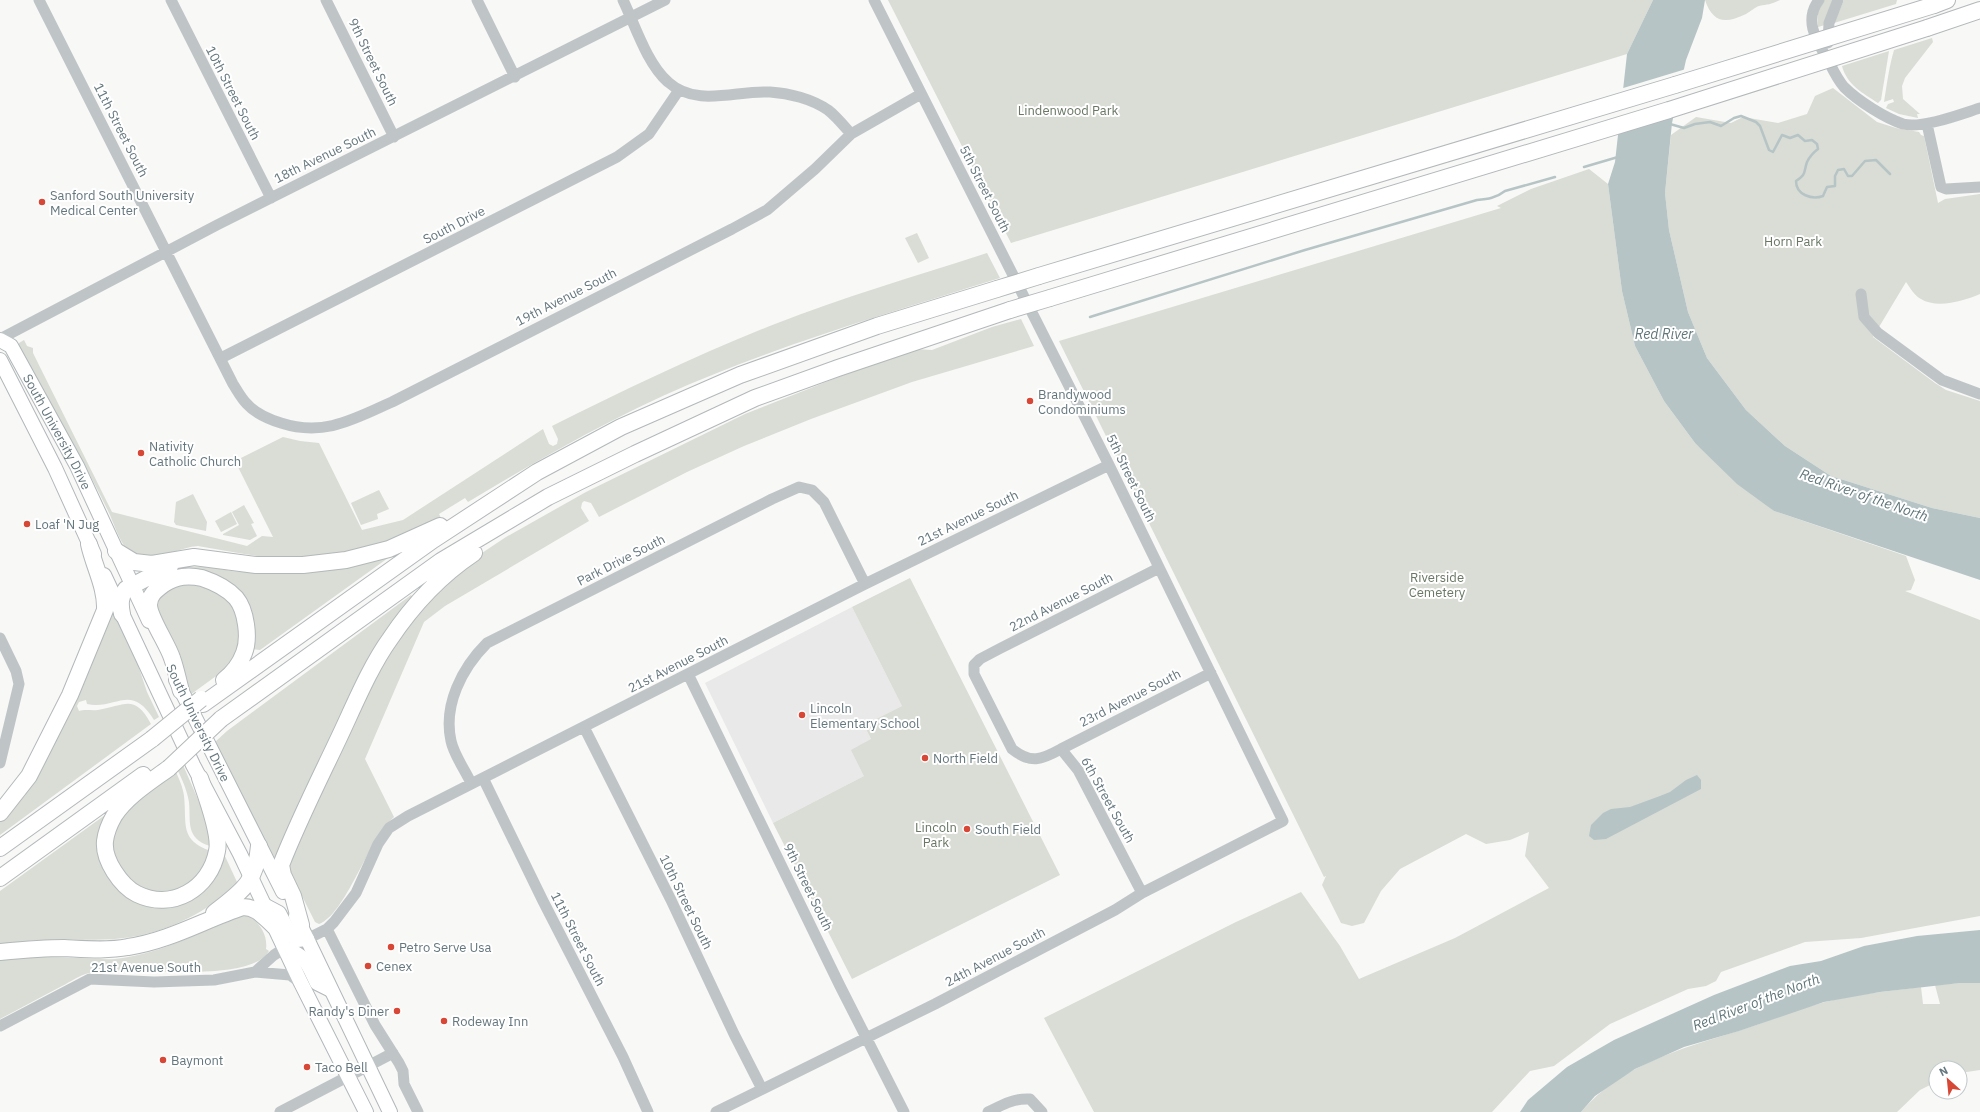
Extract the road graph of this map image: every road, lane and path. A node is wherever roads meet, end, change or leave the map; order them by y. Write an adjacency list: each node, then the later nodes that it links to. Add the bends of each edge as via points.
1 (39, 0): 23 (street, 11th Street South)
2 (171, 0): 22 (street, 10th Street South)
3 (326, 0): 20 (street, 9th Street South)
4 (477, 0): 14 (street)
5 (623, 0): 12 (street)
6 (666, 0): 12 (street, 18th Avenue South)
7 (874, 0): 16 (street, 5th Street South)
8 (1818, 0): 13 (street, via 1813,11 1813,32)
9 (1838, 0): 13 (street, via 1829,23)
10 (1940, 2): 32 (highway, bridge, via 1541,126 1168,236 877,326 740,375 621,427 537,472)
11 (1980, 10): 31 (highway, bridge, via 1669,110 1010,310 755,398)
12 (631, 17): 14 (street, 18th Avenue South); 15 (street, via 653,65 667,82)
13 (1829, 63): 18 (street, via 1844,86 1876,110 1904,124)
14 (515, 77): 20 (street, 18th Avenue South)
15 (679, 90): 19 (street, via 699,96 770,92 793,95 829,110); 26 (street, South Drive, via 648,134 617,157)
16 (921, 94): 19 (street, 19th Avenue South); 29 (street, 5th Street South)
17 (1980, 108): 18 (street)
18 (1927, 124): 21 (street, via 1942,187 1946,190)
19 (851, 134): 26 (street, 19th Avenue South, via 767,210 353,420 323,428 306,429 264,418 247,404 233,384)
20 (394, 137): 22 (street, 18th Avenue South)
21 (1980, 187)
22 (271, 198): 23 (street, 18th Avenue South)
23 (166, 252): 25 (street, 18th Avenue South); 26 (street, 11th Street South)
24 (1861, 294): 28 (street, via 1864,317 1878,333 1942,380)
25 (0, 340): 34 (main road, South University Drive, via 11,346 62,438)
26 (221, 358)
27 (0, 360): 30 (main road, South University Drive)
28 (1980, 394)
29 (1109, 465): 36 (street, 5th Street South); 37 (street, 21st Avenue South)
30 (55, 468): 33 (main road, South University Drive); 34 (main road, via 65,466 70,469)
31 (581, 481): 48 (highway, bridge, via 548,497 441,561 221,719); 62 (highway, via 457,564 416,604 389,640 309,800 281,865)
32 (485, 506): 35 (highway, via 389,549 346,560 288,565 256,565 194,557); 44 (highway, via 426,544)
33 (90, 544): 39 (main road, South University Drive); 52 (highway, via 105,596 104,610 70,695 29,776)
34 (116, 551): 35 (highway, via 134,562 152,564); 38 (main road, South University Drive)
35 (180, 560): 38 (highway)
36 (1159, 568): 41 (street, 5th Street South); 46 (street, 22nd Avenue South, via 1000,648 974,665 974,674 1012,749 1022,757 1034,760)
37 (865, 584): 42 (street, 21st Avenue South); 51 (street, Park Drive South, via 824,502 812,490 799,487 487,643 477,653 454,690 449,722 451,742)
38 (133, 585): 39 (highway, via 122,595); 43 (main road, South University Drive)
39 (122, 614): 49 (main road, South University Drive)
40 (0, 638): 47 (street, via 16,671 19,684)
41 (1211, 673): 46 (street, 23rd Avenue South); 53 (street, 5th Street South)
42 (688, 674): 45 (street, 21st Avenue South); 70 (street, 9th Street South)
43 (181, 691): 44 (highway, via 172,658 149,607 150,597 156,589 170,580 188,575 226,588 244,612 246,629 244,653 234,672); 54 (main road, South University Drive)
44 (202, 701): 55 (highway, bridge)
45 (584, 728): 50 (street, 21st Avenue South); 74 (street, 10th Street South)
46 (1061, 749): 58 (street, 6th Street South, via 1078,770)
47 (0, 763)
48 (166, 764): 49 (highway, via 124,803 114,816 105,842 114,871 136,894 165,901 187,894 202,884 213,866 218,850 214,824); 56 (highway)
49 (200, 778): 57 (main road, South University Drive)
50 (483, 778): 51 (street, 21st Avenue South); 79 (street, 11th Street South)
51 (471, 783): 61 (street, 21st Avenue South, via 389,828 378,844 356,893)
52 (0, 813)
53 (1283, 821): 58 (street, 24th Avenue South)
54 (259, 846): 57 (highway, via 258,864); 62 (main road, South University Drive)
55 (0, 848)
56 (0, 878)
57 (252, 879): 59 (main road, South University Drive); 63 (highway, via 230,900)
58 (1142, 893): 70 (street, 24th Avenue South, via 1115,910)
59 (264, 905): 60 (main road, South University Drive); 62 (main road, via 279,913 290,934 297,940)
60 (274, 926): 63 (highway, via 257,910 243,907); 64 (main road, South University Drive)
61 (327, 929): 62 (street, 21st Avenue South); 71 (street)
62 (304, 932): 68 (main road, South University Drive)
63 (182, 933): 65 (highway, via 127,948 63,948)
64 (285, 948): 66 (street); 67 (main road, South University Drive); 68 (main road, via 305,959 317,983)
65 (0, 952)
66 (255, 972): 67 (street, 21st Avenue South, via 290,975); 69 (street, 21st Avenue South, via 214,980 154,982 90,979)
67 (301, 983): 73 (main road, South University Drive)
68 (331, 990): 72 (main road, South University Drive)
69 (0, 1026)
70 (866, 1038): 74 (street, 24th Avenue South); 81 (street, 9th Street South)
71 (393, 1053): 72 (street); 78 (street)
72 (368, 1066): 73 (street); 77 (main road, South University Drive)
73 (348, 1076): 75 (street); 76 (main road, South University Drive)
74 (762, 1089): 80 (street, 24th Avenue South)
75 (280, 1112)
76 (366, 1112)
77 (390, 1112)
78 (418, 1112)
79 (648, 1112)
80 (716, 1112)
81 (904, 1112)
82 (988, 1112): 83 (street, via 1022,1098 1030,1099)
83 (1042, 1112)

